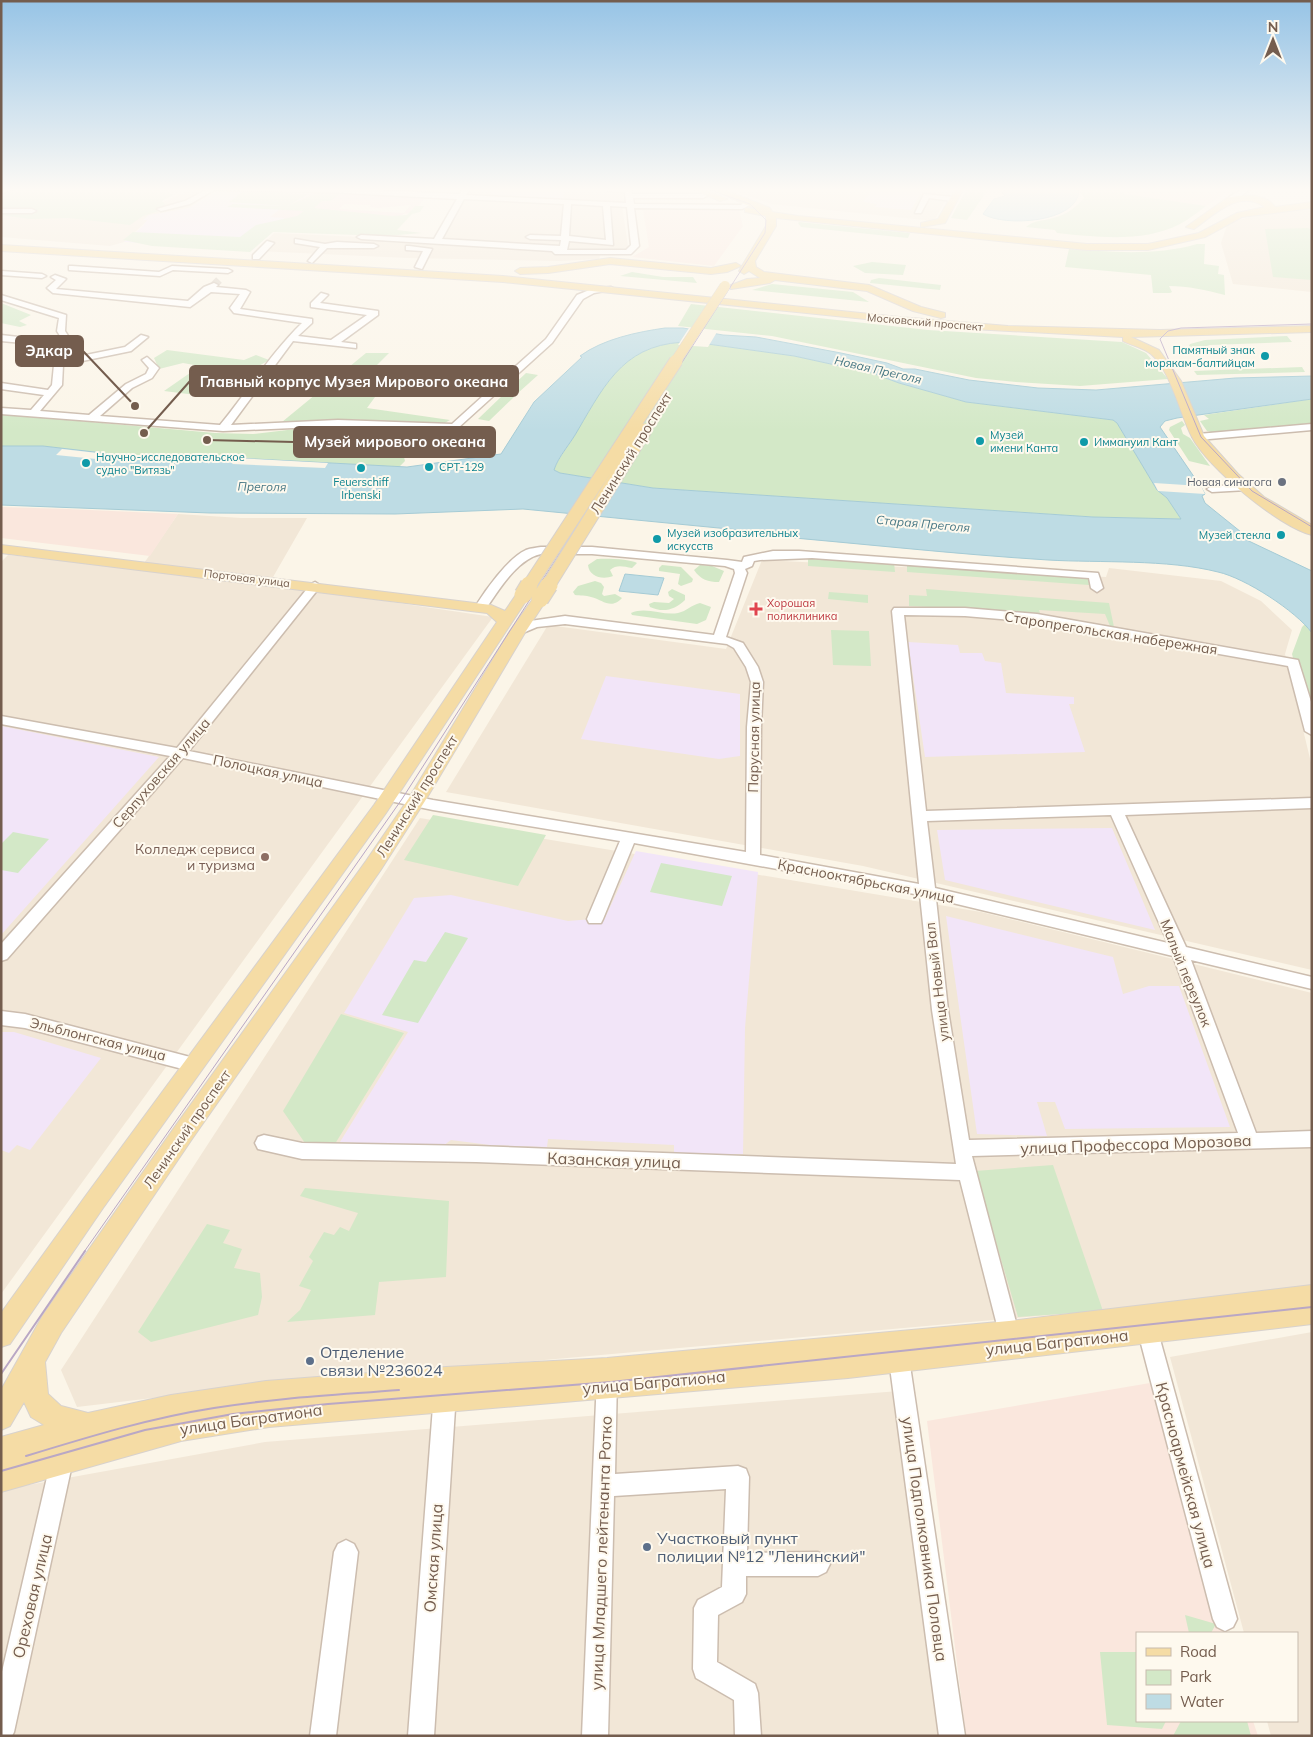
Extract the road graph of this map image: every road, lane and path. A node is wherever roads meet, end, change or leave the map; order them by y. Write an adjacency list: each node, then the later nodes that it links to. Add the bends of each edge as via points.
1 (88, 269): 2 (street, via 160,274)
2 (170, 269)
3 (192, 269): 14 (street)
4 (389, 269): 20 (main road, Московский проспект)
5 (452, 269): 15 (main road, Московский проспект)
6 (554, 269): 15 (main road)
7 (592, 269): 21 (main road, via 594,275)
8 (665, 269): 22 (main road, via 710,274)
9 (691, 269): 10 (main road)
10 (726, 269)
11 (735, 269): 22 (main road, Ленинский проспект)
12 (743, 269): 22 (main road, Ленинский проспект)
13 (753, 269): 32 (main road, via 761,275 868,288 918,309)
14 (228, 271): 19 (street)
15 (499, 272): 21 (main road, Московский проспект)
16 (1, 273): 17 (street)
17 (42, 276)
18 (55, 276): 19 (street, via 62,279 51,288 53,291 190,304)
19 (213, 285): 34 (street, via 246,292 234,308 237,312)
20 (569, 285): 23 (main road, Московский проспект); 26 (street, via 578,291)
21 (657, 285): 27 (main road, Московский проспект)
22 (728, 285): 28 (main road, via 769,280 858,288 878,294 880,299); 67 (main road, Ленинский проспект, bridge); 68 (main road, Ленинский проспект, bridge)
23 (612, 289): 26 (street, via 589,292); 31 (main road, Московский проспект)
24 (324, 295): 30 (street, via 314,305)
25 (1, 297): 44 (street, via 63,317 61,332)
26 (580, 297): 55 (street, via 549,341 455,426 435,429 322,424)
27 (822, 303): 29 (main road); 31 (main road, Московский проспект)
28 (876, 303)
29 (863, 305)
30 (336, 308): 34 (street); 41 (street, via 375,313)
31 (889, 316): 32 (main road, Московский проспект); 35 (main road, Московский проспект, via 1008,330)
32 (954, 317): 35 (main road, Московский проспект)
33 (1312, 320): 35 (main road, Московский проспект)
34 (308, 323): 40 (street)
35 (1101, 329): 37 (main road, Московский проспект); 48 (main road, via 1148,347)
36 (1312, 329): 37 (main road, Московский проспект)
37 (1217, 333): 43 (main road, via 1195,335)
38 (144, 337): 44 (street, via 128,349)
39 (1, 338): 47 (street, via 42,342 26,354)
40 (292, 338): 41 (street); 55 (street)
41 (333, 343): 42 (street)
42 (353, 346)
43 (1173, 346)
44 (78, 358): 47 (street)
45 (148, 360): 53 (street, via 154,368 149,376 129,386)
46 (1175, 361): 48 (main road)
47 (59, 362): 50 (street)
48 (1178, 381): 56 (main road)
49 (1, 386): 50 (street)
50 (52, 393): 52 (street)
51 (1, 411): 52 (street)
52 (33, 414): 53 (street)
53 (91, 418): 55 (street)
54 (1312, 427): 56 (street)
55 (222, 428)
56 (1202, 437): 57 (main road); 59 (main road, via 1255,486)
57 (1243, 488): 58 (street); 60 (main road)
58 (1212, 490)
59 (1312, 523)
60 (1312, 531)
61 (1, 549): 65 (main road, Портовая улица)
62 (902, 560): 63 (street, via 762,555 748,559 748,564); 64 (street); 66 (street, via 1094,575)
63 (733, 565): 69 (street, via 583,550 538,550 528,554 496,585); 73 (street, via 742,573)
64 (902, 575)
65 (315, 586): 69 (main road, Портовая улица); 76 (street, Серпуховская улица)
66 (1097, 588)
67 (523, 595): 69 (main road); 72 (main road, Ленинский проспект)
68 (540, 599): 71 (street, via 544,609); 72 (main road, Ленинский проспект)
69 (486, 608): 72 (main road)
70 (898, 611): 75 (street, Старопрегольская набережная, via 1038,618 1294,663); 81 (street, улица Новый Вал)
71 (565, 620): 72 (street); 73 (street, Парусная улица)
72 (511, 626): 77 (main road, Ленинский проспект); 78 (main road, Ленинский проспект)
73 (719, 640): 83 (street, Парусная улица, via 730,640 739,646 757,682)
74 (1, 720): 76 (street, Полоцкая улица)
75 (1312, 731)
76 (180, 753): 77 (street, Полоцкая улица); 87 (street, Серпуховская улица)
77 (389, 796): 78 (street, Полоцкая улица); 90 (main road, Ленинский проспект)
78 (416, 801): 82 (street, Краснооктябрьская улица); 102 (main road, Ленинский проспект, via 95,1261)
79 (1312, 803): 80 (street)
80 (1116, 810): 81 (street); 86 (street, Малый переулок)
81 (919, 815): 84 (street, улица Новый Вал)
82 (629, 837): 83 (street, Краснооктябрьская улица); 85 (street)
83 (753, 858): 84 (street, Краснооктябрьская улица)
84 (926, 891): 86 (street, Краснооктябрьская улица); 94 (street, улица Новый Вал)
85 (595, 919)
86 (1179, 950): 88 (street, Краснооктябрьская улица); 92 (street, Малый переулок)
87 (1, 956)
88 (1312, 983)
89 (1, 1018): 90 (street, Эльблонгская улица, via 25,1021)
90 (194, 1065): 99 (main road, Ленинский проспект)
91 (1312, 1139): 92 (street, улица Профессора Морозова)
92 (1250, 1140): 94 (street, улица Профессора Морозова)
93 (264, 1143): 95 (street, Казанская улица, via 302,1152 476,1154)
94 (960, 1148): 95 (street, улица Новый Вал)
95 (965, 1172): 100 (street, улица Новый Вал)
96 (1312, 1297): 100 (main road, улица Багратиона)
97 (1312, 1312): 98 (main road, улица Багратиона)
98 (1148, 1332): 100 (main road, улица Багратиона); 114 (street, Красноармейская улица)
99 (1, 1335)
100 (1011, 1340): 101 (main road, улица Багратиона)
101 (898, 1351): 103 (main road, улица Багратиона); 120 (street, улица Подполковника Половца)
102 (32, 1360): 105 (main road, Ленинский проспект); 106 (main road, via 33,1393 41,1407 52,1417)
103 (607, 1379): 104 (main road, улица Багратиона); 110 (street, улица Младшего лейтенанта Ротко)
104 (446, 1389): 106 (main road, улица Багратиона, via 232,1398); 108 (main road, улица Багратиона, via 181,1428); 117 (street, Омская улица)
105 (1, 1417)
106 (89, 1426): 107 (main road, улица Багратиона)
107 (1, 1451)
108 (62, 1460): 109 (main road, улица Багратиона); 115 (street, Ореховая улица)
109 (1, 1478)
110 (604, 1486): 113 (street, via 738,1477); 118 (street, улица Младшего лейтенанта Ротко)
111 (346, 1552): 116 (street)
112 (818, 1564): 113 (street)
113 (735, 1565): 119 (street, via 734,1594 706,1608 705,1669 746,1693)
114 (1225, 1619)
115 (1, 1732)
116 (323, 1736)
117 (421, 1736)
118 (595, 1736)
119 (748, 1736)
120 (952, 1736)

